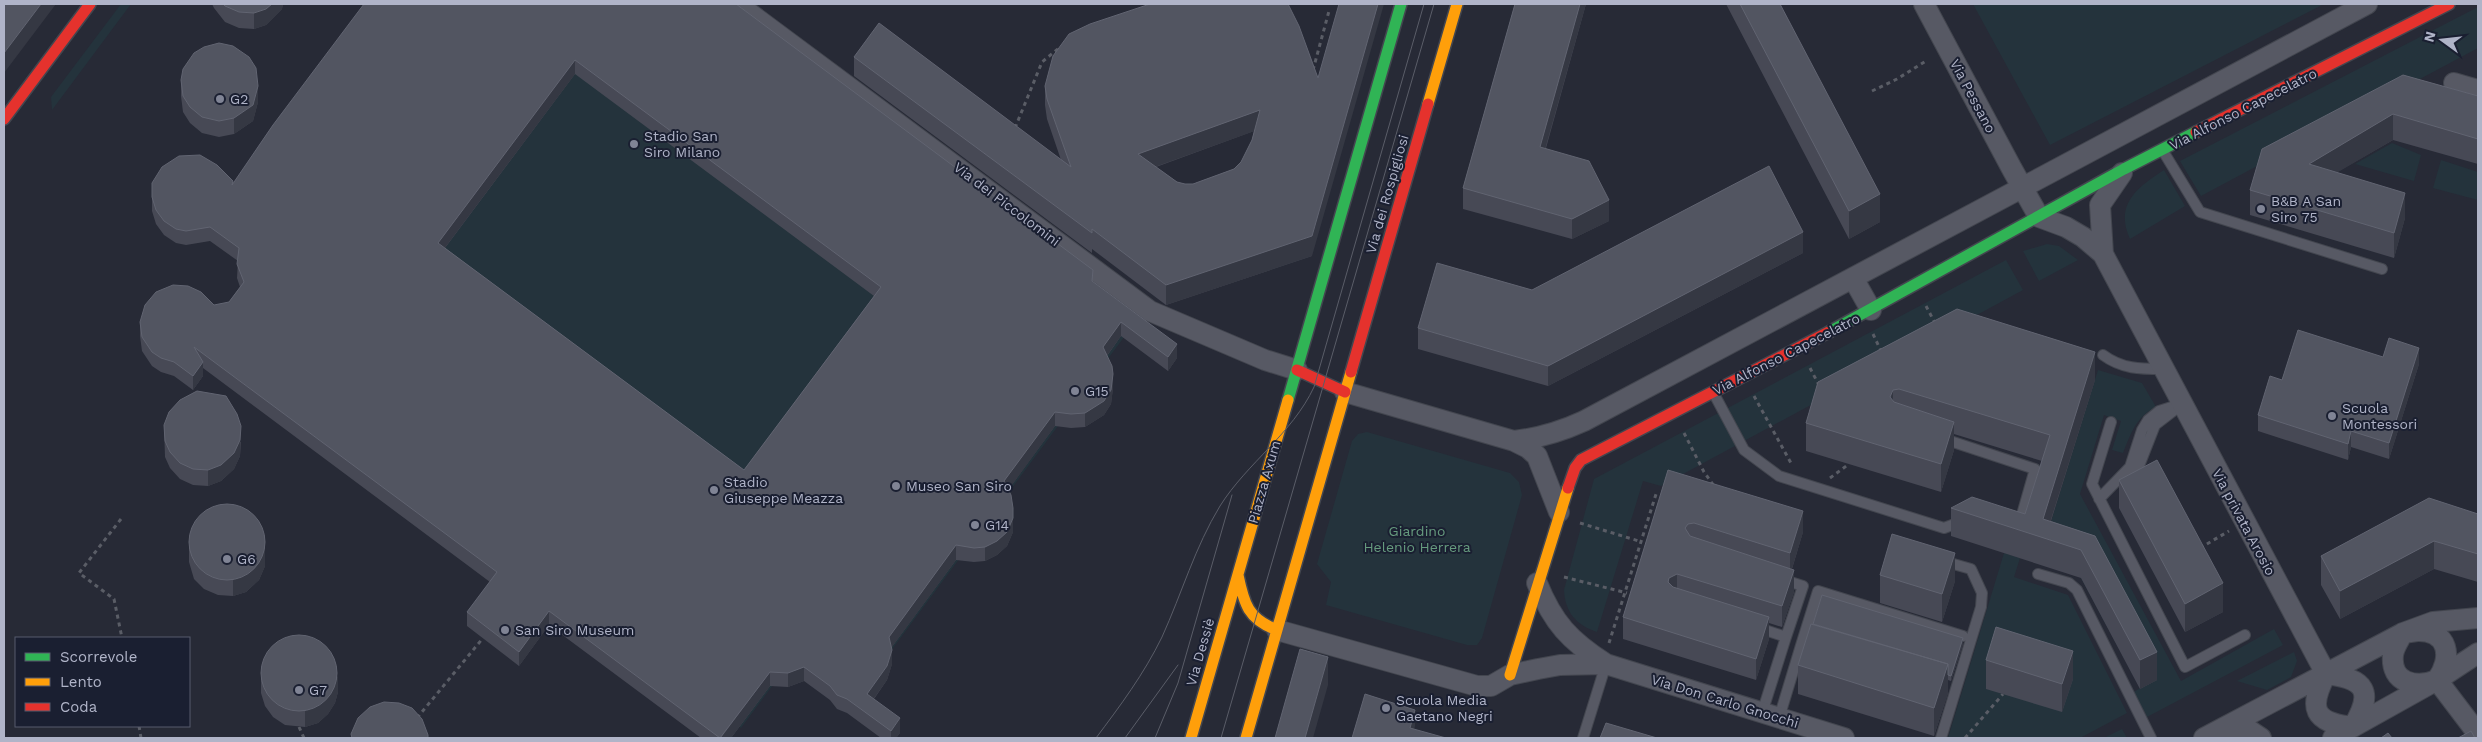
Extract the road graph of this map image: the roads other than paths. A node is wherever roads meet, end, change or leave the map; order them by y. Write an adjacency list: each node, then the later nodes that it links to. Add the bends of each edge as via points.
1 (90, 4): 10 (main road)
2 (738, 4): 21 (street, Via dei Piccolomini, via 1150,311)
3 (1401, 4): 21 (main road)
4 (1457, 4): 23 (main road, Via dei Rospigliosi)
5 (1924, 4): 13 (street, Via Pessano)
6 (2367, 4): 13 (street)
7 (2449, 4): 11 (main road, Via Alfonso Capecelatro)
8 (2454, 83): 9 (street)
9 (2478, 90)
10 (4, 119)
11 (2162, 150): 12 (main road, Via Alfonso Capecelatro); 16 (lane, via 2200,212)
12 (2124, 169): 14 (main road, Via Alfonso Capecelatro); 15 (street, Via privata Arosio, via 2100,206)
13 (2022, 188): 14 (street); 17 (street)
14 (2040, 217): 15 (street, Via privata Arosio, via 2074,232); 18 (main road, Via Alfonso Capecelatro)
15 (2102, 254): 20 (street, Via privata Arosio)
16 (2382, 269)
17 (1853, 278): 18 (street); 27 (street, via 1584,422 1558,433)
18 (1871, 310): 22 (main road, Via Alfonso Capecelatro)
19 (2103, 355): 20 (lane, via 2126,367)
20 (2163, 369): 24 (street, Via privata Arosio)
21 (1296, 370): 23 (main road); 33 (main road, Piazza Axum)
22 (1713, 391): 29 (main road, Via Alfonso Capecelatro, via 1581,460); 30 (lane, via 1744,450 1779,476 1944,528)
23 (1345, 392): 27 (street); 39 (main road)
24 (2181, 404): 28 (lane, via 2148,420 2130,467); 48 (street, Via privata Arosio)
25 (2111, 422): 28 (lane, via 2092,484)
26 (1934, 436): 31 (lane, via 2036,469 2018,527)
27 (1514, 441): 29 (street, via 1537,456)
28 (2099, 499): 41 (lane, via 2185,666)
29 (1559, 512): 36 (main road)
30 (1972, 518)
31 (2010, 524)
32 (1929, 556): 59 (lane, via 1971,569 1982,593 1981,607)
33 (1238, 573): 39 (main road, Piazza Axum, via 1244,605 1261,625); 55 (main road, Via Dessiè)
34 (2038, 574): 60 (lane, via 2069,583 2077,590)
35 (1766, 575): 43 (lane, via 1803,586)
36 (1537, 584): 47 (street, via 1557,624 1581,649); 49 (main road)
37 (2478, 618): 40 (street, via 2433,622)
38 (1749, 625): 43 (lane)
39 (1277, 630): 49 (street, Piazza Axum, via 1477,686 1491,686); 56 (main road)
40 (2403, 633): 48 (street); 50 (street, via 2424,631 2442,642 2447,661); 50 (street, via 2393,655 2398,674 2416,684)
41 (2245, 635)
42 (1963, 636): 44 (lane, via 1818,591)
43 (1786, 637): 51 (lane)
44 (1802, 642): 45 (lane); 51 (lane)
45 (1829, 651)
46 (2478, 653): 50 (street)
47 (1606, 664): 49 (street, Piazza Axum, via 1560,665); 51 (street, Via Don Carlo Gnocchi); 57 (lane)
48 (2326, 674): 52 (street, via 2316,695 2317,710 2330,723); 52 (street, via 2351,678 2362,689 2364,706); 54 (street)
49 (1510, 675)
50 (2437, 680): 52 (street); 53 (street)
51 (1771, 716): 58 (street, Via Don Carlo Gnocchi)
52 (2353, 727): 62 (street)
53 (2478, 734)
54 (2212, 736): 61 (street, via 2243,727)
55 (1191, 738)
56 (1246, 738)
57 (1583, 738)
58 (1844, 738)
59 (1941, 738)
60 (2151, 738)
61 (2261, 738)
62 (2332, 738)

